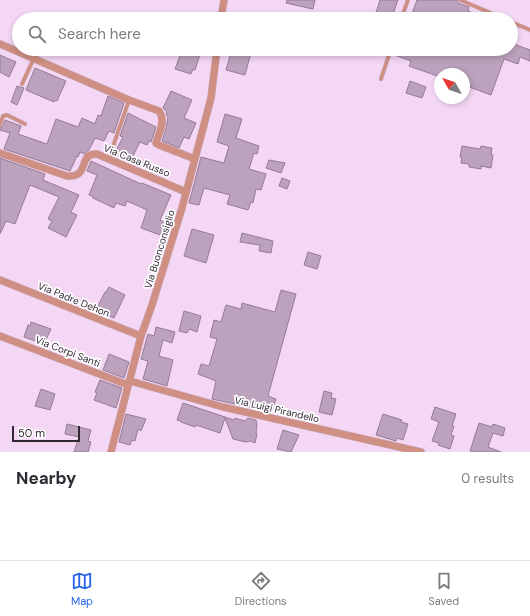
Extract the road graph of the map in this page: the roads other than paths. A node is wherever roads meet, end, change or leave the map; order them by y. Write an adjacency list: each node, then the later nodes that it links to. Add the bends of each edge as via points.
1 (224, 0): 4 (street)
2 (408, 0): 5 (lane)
3 (460, 0): 6 (lane)
4 (222, 12)
5 (404, 12)
6 (488, 12)
7 (518, 25): 8 (lane)
8 (530, 30)
9 (0, 44): 10 (street)
10 (12, 49)
11 (29, 56): 14 (street)
12 (217, 56): 22 (street, Via Buonconsiglio, via 211,98)
13 (389, 56): 15 (lane)
14 (34, 58): 16 (lane); 17 (street)
15 (381, 79)
16 (22, 84)
17 (130, 100): 21 (lane); 22 (street, via 161,114 163,122 156,143)
18 (0, 124): 19 (lane, via 7,115)
19 (24, 124)
20 (0, 153): 21 (street, Via Casa Russo, via 75,177 80,174 87,157 92,154)
21 (109, 158): 23 (street, Via Casa Russo)
22 (195, 159): 23 (street, Via Buonconsiglio)
23 (186, 192): 26 (street, Via Buonconsiglio)
24 (0, 280): 26 (street, Via Padre Dehon)
25 (0, 336): 27 (street, Via Corpi Santi)
26 (142, 336): 27 (street, Via Buonconsiglio)
27 (129, 383): 28 (street, Via Buonconsiglio); 29 (street, Via Luigi Pirandello)
28 (111, 452)
29 (421, 452)

